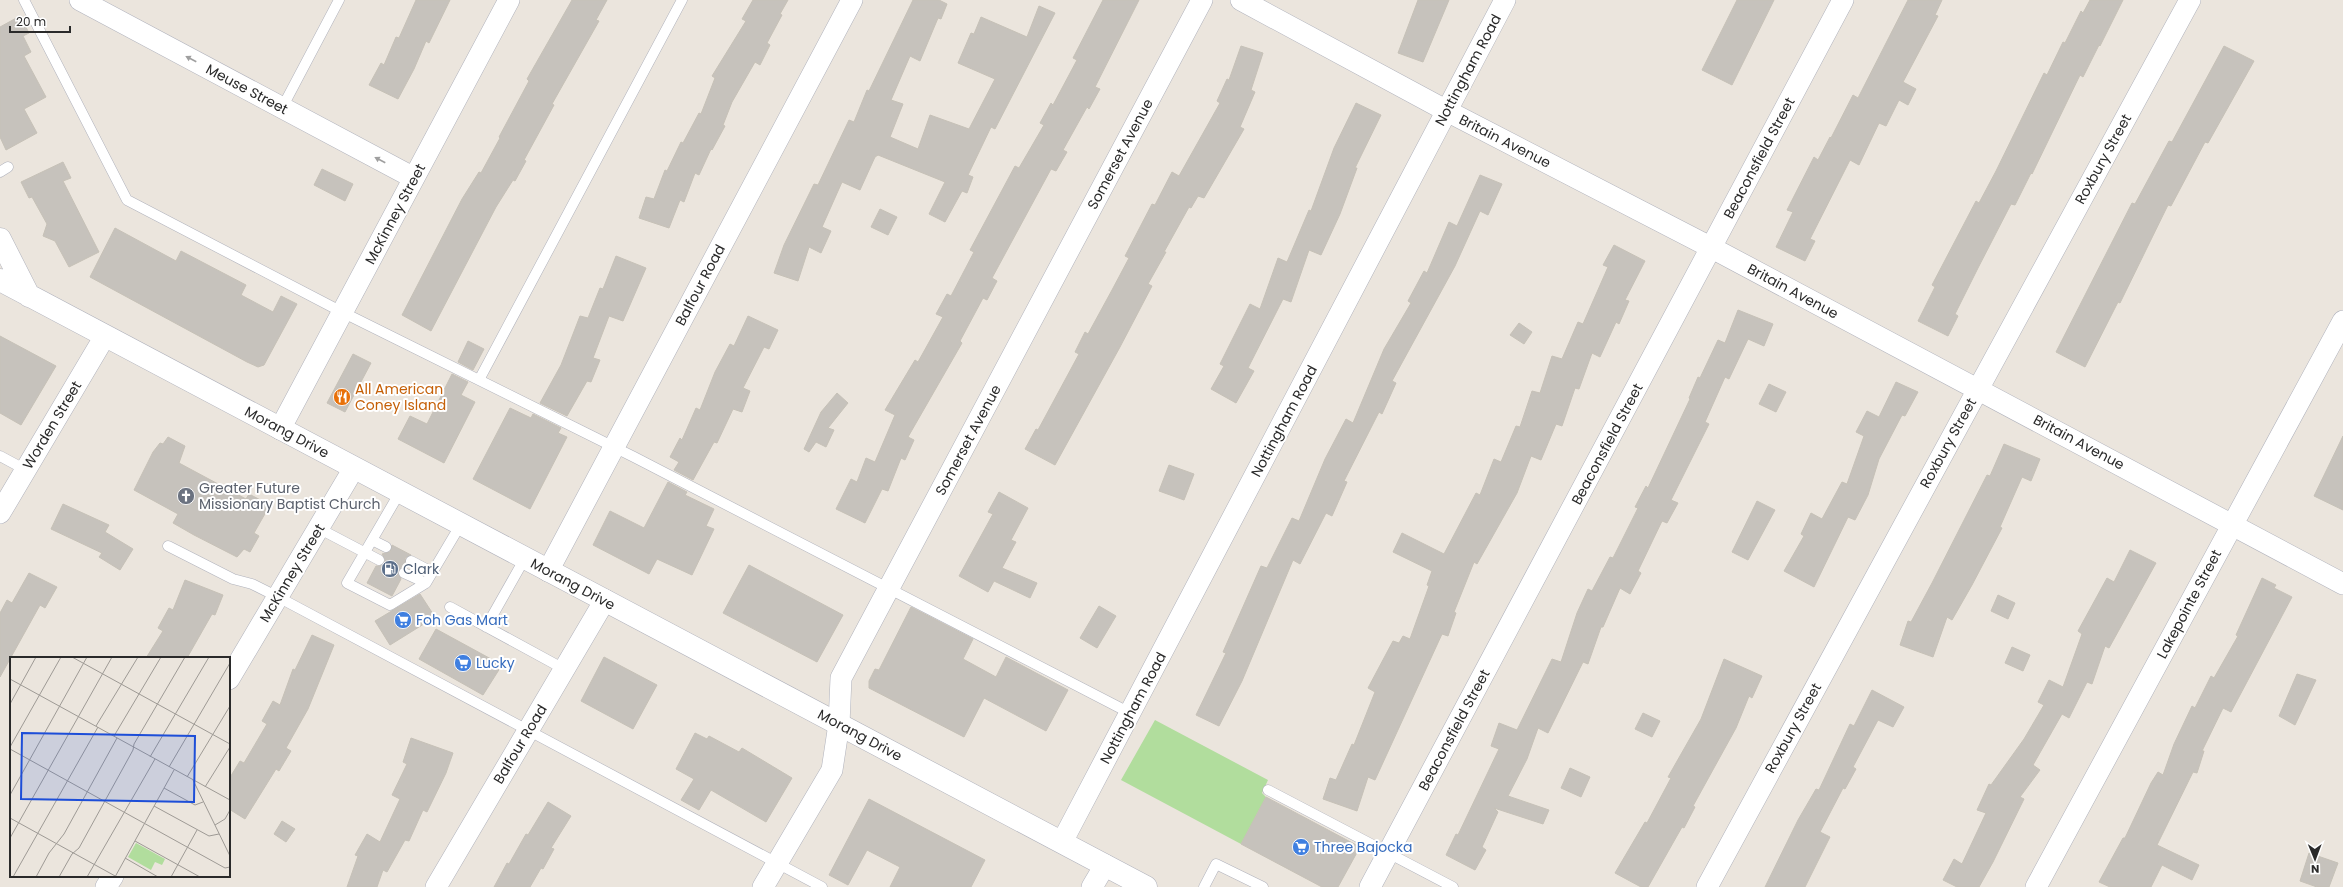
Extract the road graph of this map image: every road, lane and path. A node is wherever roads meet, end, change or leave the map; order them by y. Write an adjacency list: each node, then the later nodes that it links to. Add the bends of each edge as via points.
1 (24, 0): 19 (lane, via 127,200)
2 (80, 0): 12 (street, Meuse Street, one-way to 2)
3 (339, 0): 12 (lane)
4 (509, 0): 14 (street, McKinney Street)
5 (682, 0): 22 (lane)
6 (852, 0): 25 (street, Balfour Road)
7 (1202, 0): 46 (street, Somerset Avenue)
8 (1241, 0): 13 (street, Britain Avenue)
9 (1505, 0): 13 (street, Nottingham Road)
10 (1843, 0): 16 (street, Beaconsfield Street)
11 (2190, 0): 23 (street, Roxbury Street)
12 (282, 108): 14 (street, Meuse Street, one-way to 12)
13 (1446, 111): 16 (street, Britain Avenue); 53 (street, Nottingham Road)
14 (414, 178): 19 (street, McKinney Street)
15 (0, 239): 18 (street)
16 (1712, 248): 23 (street, Britain Avenue); 58 (street, Beaconsfield Street)
17 (0, 280): 18 (street, Morang Drive)
18 (29, 296): 21 (street, Morang Drive)
19 (342, 312): 22 (lane); 24 (street, McKinney Street)
20 (2343, 321): 32 (street, Lakepointe Street)
21 (105, 336): 24 (street, Morang Drive); 28 (street, Worden Street)
22 (479, 380): 25 (lane)
23 (1978, 388): 32 (street, Britain Avenue); 72 (street, Roxbury Street)
24 (280, 429): 27 (street, Morang Drive)
25 (614, 447): 41 (street, Balfour Road); 46 (lane)
26 (0, 456): 28 (lane)
27 (354, 468): 29 (street, Morang Drive); 33 (street, McKinney Street)
28 (26, 470): 30 (street, Worden Street)
29 (400, 492): 31 (street, Morang Drive); 34 (lane)
30 (0, 513)
31 (461, 524): 38 (street, Morang Drive); 42 (lane)
32 (2233, 524): 45 (street, Britain Avenue); 73 (street, Lakepointe Street)
33 (318, 528): 37 (lane); 47 (street, McKinney Street)
34 (372, 540): 36 (lane); 37 (lane)
35 (168, 546): 47 (lane, via 233,579 252,584)
36 (386, 547)
37 (365, 552): 39 (lane); 44 (lane, via 347,583 390,605)
38 (525, 558): 41 (street, Morang Drive); 50 (lane)
39 (379, 560)
40 (411, 561): 42 (lane)
41 (548, 571): 48 (street, Morang Drive)
42 (432, 572): 44 (lane)
43 (404, 573): 44 (lane)
44 (426, 583)
45 (2343, 584)
46 (889, 588): 53 (lane); 54 (street, Somerset Avenue, via 841,678)
47 (278, 597): 52 (street, McKinney Street); 55 (lane)
48 (605, 600): 51 (street, Balfour Road); 54 (street, Morang Drive)
49 (450, 607): 50 (lane)
50 (486, 627): 51 (lane)
51 (564, 669): 55 (street, Balfour Road)
52 (230, 677)
53 (1130, 713): 57 (street, Nottingham Road)
54 (839, 724): 57 (street, Morang Drive); 59 (street, Somerset Avenue, via 832,770)
55 (528, 730): 59 (lane); 63 (street, Balfour Road)
56 (1268, 790): 58 (lane)
57 (1062, 842): 60 (street, Morang Drive)
58 (1389, 852): 70 (street, Beaconsfield Street); 71 (lane)
59 (777, 862): 64 (street, Somerset Avenue); 65 (lane)
60 (1105, 864): 66 (street); 67 (street, Morang Drive)
61 (112, 877): 62 (street)
62 (106, 887)
63 (436, 887)
64 (763, 887)
65 (822, 887)
66 (1092, 887)
67 (1146, 887)
68 (1204, 887): 69 (lane, via 1216,864)
69 (1263, 887)
70 (1370, 887)
71 (1453, 887)
72 (1707, 887)
73 (2036, 887)

